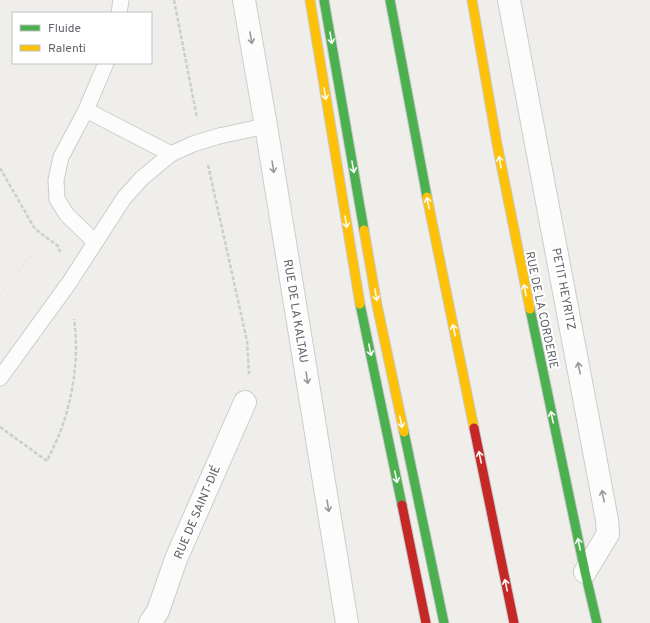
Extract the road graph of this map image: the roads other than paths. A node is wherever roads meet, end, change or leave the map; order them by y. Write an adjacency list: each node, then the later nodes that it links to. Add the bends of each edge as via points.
1 (121, 0): 8 (lane)
2 (244, 0): 11 (street, RUE DE LA KALTAU, one-way to 11)
3 (310, 0): 19 (main road, one-way to 19, via 359,298)
4 (324, 0): 20 (main road, one-way to 20, via 377,305)
5 (472, 0): 16 (main road, RUE DE LA CORDERIE, one-way to 5, via 509,212)
6 (509, 0): 16 (street, PETIT HEYRITZ, one-way to 6, via 608,534 608,520)
7 (391, 3): 21 (main road, one-way to 7, via 416,145)
8 (119, 12)
9 (106, 64): 10 (lane)
10 (86, 110): 12 (lane); 13 (lane, via 61,157 56,186 57,199 67,215)
11 (266, 126): 12 (lane, bridge, via 219,136); 18 (street, RUE DE LA KALTAU, one-way to 18)
12 (171, 154): 13 (lane, via 142,178 124,198)
13 (95, 242): 14 (lane, via 69,284)
14 (0, 378)
15 (245, 402): 17 (street, RUE DE SAINT-DIÉ, via 176,559)
16 (585, 572): 22 (main road, RUE DE LA CORDERIE)
17 (159, 619)
18 (347, 623)
19 (426, 623)
20 (444, 623)
21 (514, 623)
22 (597, 623)

